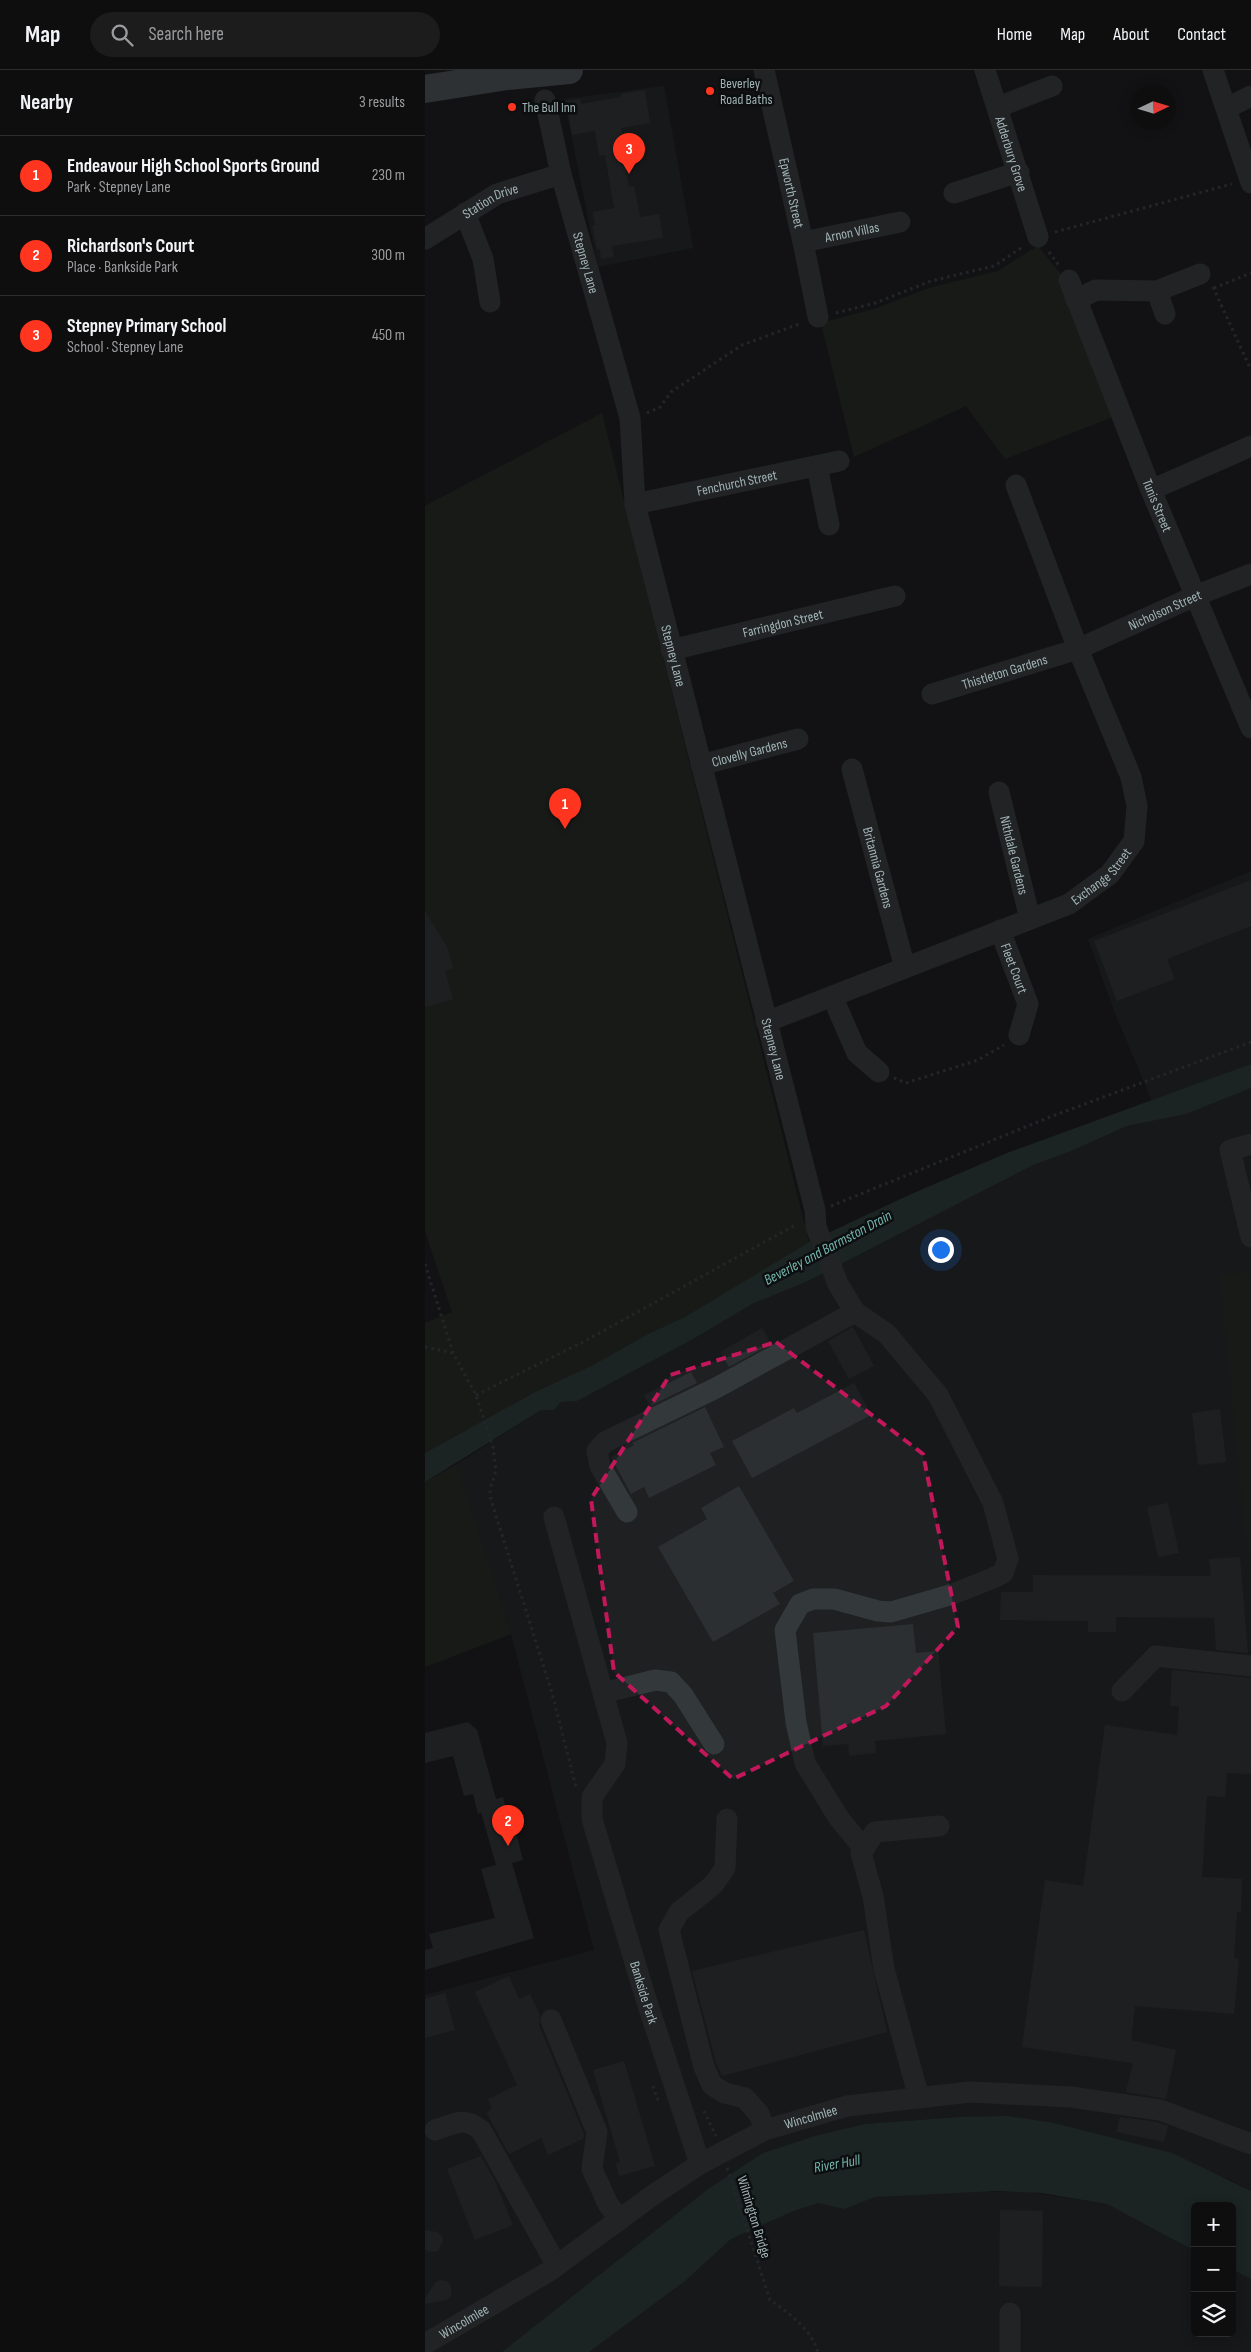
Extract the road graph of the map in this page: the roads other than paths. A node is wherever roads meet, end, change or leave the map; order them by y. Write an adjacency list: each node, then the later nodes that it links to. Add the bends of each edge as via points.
1 (569, 70): 5 (main road)
2 (764, 70): 20 (street, Epworth Street)
3 (985, 70): 10 (street, Adderbury Grove)
4 (1213, 70): 11 (street)
5 (507, 73): 7 (main road)
6 (1052, 86): 10 (street)
7 (425, 89)
8 (1251, 96): 11 (street)
9 (545, 100): 13 (street, Stepney Lane)
10 (998, 107): 12 (street, Adderbury Grove)
11 (1227, 108): 14 (street)
12 (1019, 172): 15 (street); 18 (street, Adderbury Grove)
13 (561, 174): 16 (street, Station Drive, via 497,194); 33 (street, Stepney Lane, via 630,418)
14 (1250, 181)
15 (954, 193)
16 (465, 213): 19 (street, Station Drive); 25 (street, via 483,259)
17 (900, 222): 20 (street, Arnon Villas)
18 (1038, 237)
19 (425, 238)
20 (803, 242): 27 (street, Epworth Street)
21 (1200, 274): 23 (street)
22 (1069, 280): 24 (street, Tunis Street)
23 (1157, 292): 24 (street, via 1096,290); 26 (street)
24 (1076, 300): 32 (street, Tunis Street)
25 (490, 302)
26 (1165, 314)
27 (818, 318)
28 (1251, 446): 32 (street)
29 (839, 461): 30 (street, Fenchurch Street)
30 (817, 466): 33 (street, Fenchurch Street); 34 (street)
31 (1016, 485): 38 (street, Exchange Street)
32 (1151, 490): 37 (street, Tunis Street)
33 (635, 504): 39 (street, Stepney Lane)
34 (829, 525)
35 (1251, 574): 37 (street, Nicholson Street)
36 (895, 596): 39 (street, Farringdon Street)
37 (1195, 596): 38 (street, Nicholson Street); 41 (street, Tunis Street)
38 (1078, 649): 40 (street, Thistleton Gardens); 46 (street, Exchange Street, via 1131,777 1137,806 1133,841 1110,874 1069,904)
39 (671, 650): 43 (street, Stepney Lane)
40 (932, 694)
41 (1251, 728)
42 (798, 739): 43 (street, Clovelly Gardens)
43 (701, 765): 50 (street, Stepney Lane)
44 (851, 769): 48 (street, Britannia Gardens)
45 (999, 792): 46 (street, Nithdale Gardens)
46 (1030, 919): 47 (street, Exchange Street)
47 (1001, 930): 48 (street, Exchange Street); 51 (street, Fleet Court, via 1028,1004)
48 (905, 968): 49 (street, Exchange Street)
49 (833, 996): 50 (street, Exchange Street); 52 (street, via 857,1053)
50 (766, 1022): 55 (street, Stepney Lane, via 815,1210 816,1227 838,1284)
51 (1019, 1035)
52 (879, 1072)
53 (1251, 1144): 54 (street, via 1230,1150)
54 (1251, 1237)
55 (855, 1312): 56 (street, via 716,1388 605,1442 597,1450 600,1466); 64 (street, via 887,1334 938,1396 993,1503 1008,1560 1003,1573 993,1578 902,1610 878,1611 834,1599 813,1598 800,1604 785,1630 796,1722 805,1763 838,1817)
56 (627, 1512)
57 (554, 1517): 60 (street)
58 (1251, 1666): 59 (street, via 1156,1656)
59 (1123, 1691)
60 (603, 1693): 61 (street, via 655,1680 671,1682 683,1695); 70 (street, Bankside Park, via 617,1743 616,1757 615,1764 592,1797 592,1819)
61 (713, 1744)
62 (727, 1820): 68 (street, via 725,1868 713,1885 679,1912 669,1930 704,2067 712,2085 725,2093 745,2098 759,2114)
63 (939, 1826): 64 (street, via 875,1832)
64 (864, 1849): 66 (street, via 861,1853 873,1896 884,1969)
65 (551, 2020): 71 (street, via 597,2132 592,2170 607,2204)
66 (919, 2098): 68 (street, Wincolmlee, via 847,2106); 69 (street, Wincolmlee, via 971,2092 1071,2097 1160,2110)
67 (435, 2130): 72 (street, via 464,2120 481,2130)
68 (765, 2130): 70 (street, Wincolmlee)
69 (1251, 2144)
70 (700, 2164): 71 (street, Wincolmlee)
71 (620, 2220): 72 (street, Wincolmlee)
72 (557, 2266): 74 (street, Wincolmlee)
73 (1010, 2313): 75 (street)
74 (425, 2344)
75 (1010, 2352)

